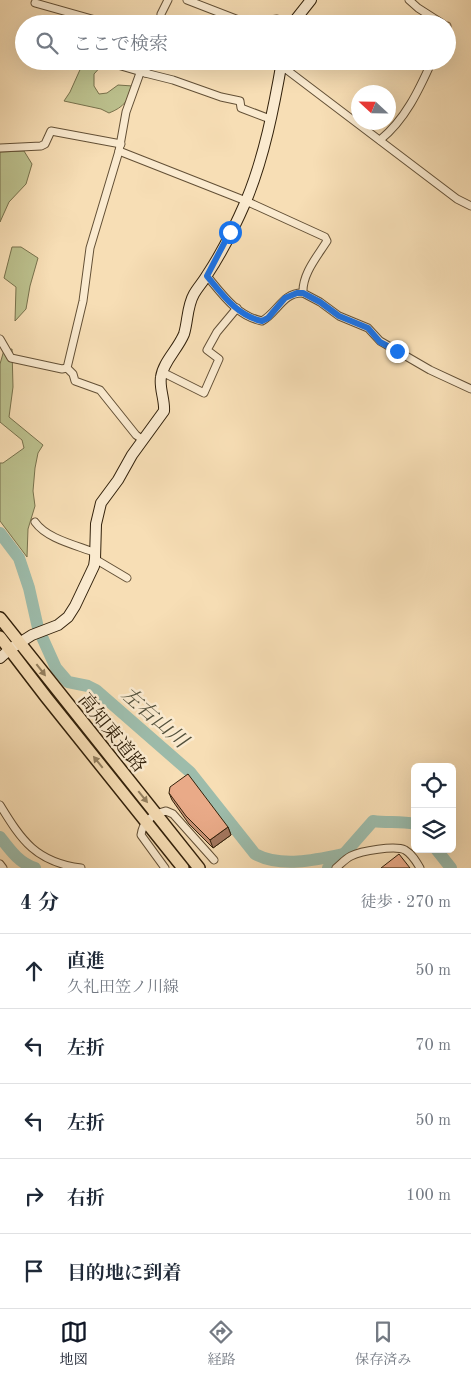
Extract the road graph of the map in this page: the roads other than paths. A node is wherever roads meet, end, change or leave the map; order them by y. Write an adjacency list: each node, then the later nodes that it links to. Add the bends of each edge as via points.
1 (168, 0): 7 (street)
2 (187, 0): 8 (street)
3 (311, 0): 9 (main road)
4 (409, 0): 10 (street)
5 (35, 3): 6 (street)
6 (78, 15)
7 (161, 15)
8 (226, 15)
9 (299, 15)
10 (429, 15)
11 (133, 70): 16 (street)
12 (144, 70): 16 (street)
13 (281, 70): 17 (main road)
14 (287, 70): 18 (street)
15 (427, 70): 18 (street, via 405,113)
16 (143, 73): 17 (street, via 240,101 241,108); 19 (street, via 126,112)
17 (270, 119): 21 (main road)
18 (380, 140): 22 (street, via 457,199)
19 (120, 147): 20 (street, via 51,131 46,144 41,146); 21 (street); 27 (street, via 90,248 83,301)
20 (0, 148)
21 (246, 201): 23 (main road); 24 (street, via 327,240 310,268)
22 (471, 206)
23 (207, 276): 25 (street, via 228,303); 28 (main road, via 194,294 184,334)
24 (303, 293): 25 (street, via 285,298 262,321); 29 (street, via 339,316 368,328 380,342)
25 (237, 308): 28 (street, via 207,350 219,359 204,393)
26 (0, 339): 27 (street, via 11,358)
27 (67, 368): 30 (street, via 75,381 100,390)
28 (162, 372): 30 (main road, via 164,411)
29 (471, 389)
30 (143, 440): 32 (main road, via 101,503 96,524)
31 (35, 522): 32 (street, via 54,538)
32 (96, 556): 33 (street); 36 (main road, via 91,574 68,617)
33 (127, 578)
34 (0, 618): 36 (highway, 高知東道路)
35 (0, 637): 36 (highway, 高知東道路)
36 (15, 646): 37 (main road); 39 (highway, 高知東道路, one-way to 39); 40 (highway, 高知東道路, one-way to 36, via 46,697)
37 (0, 658)
38 (0, 805): 44 (street, via 22,838 37,853 54,862)
39 (156, 814): 40 (street); 41 (street, via 166,811 173,814); 47 (highway, 高知東道路)
40 (146, 822): 45 (street, via 141,835); 46 (highway, 高知東道路)
41 (214, 860)
42 (0, 864): 43 (street)
43 (3, 868)
44 (81, 868)
45 (165, 868)
46 (183, 868)
47 (199, 868)
48 (336, 868): 49 (street, via 356,854 386,848 405,850)
49 (420, 868)

